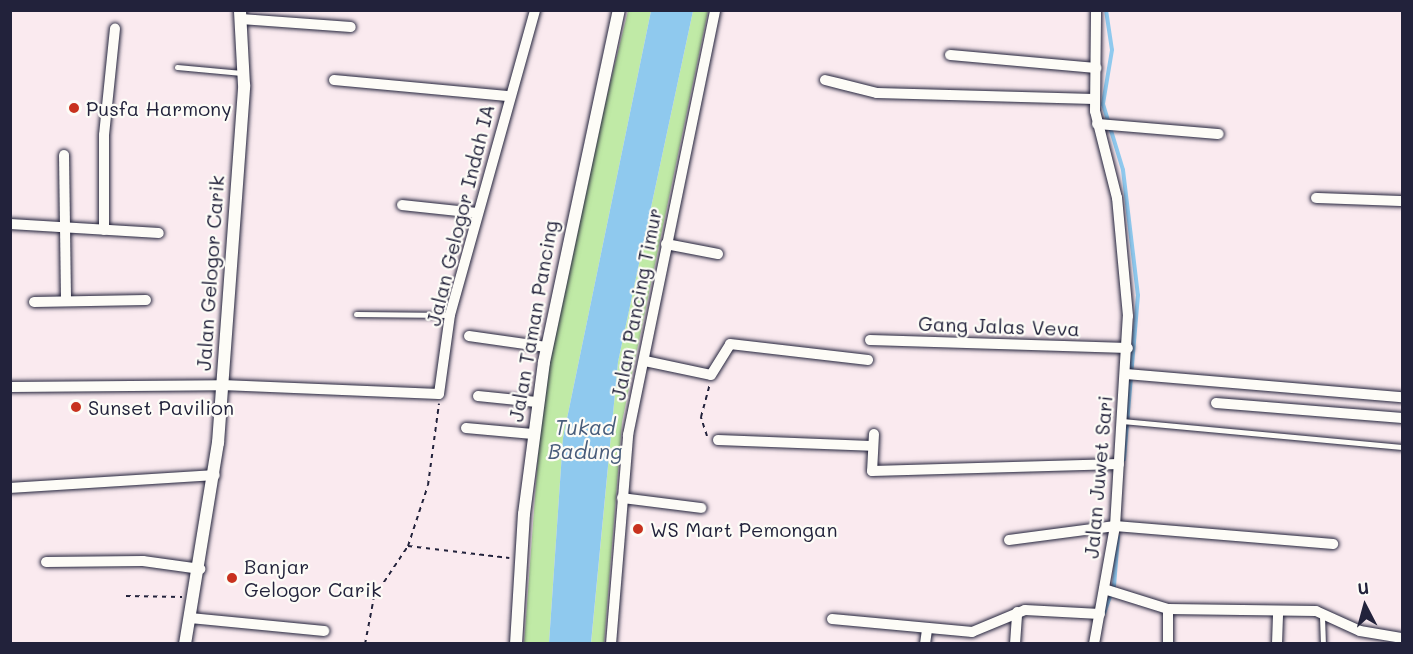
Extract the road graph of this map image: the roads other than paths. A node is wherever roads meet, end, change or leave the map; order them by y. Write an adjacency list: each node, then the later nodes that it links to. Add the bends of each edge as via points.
1 (534, 10): 14 (street, Jalan Gelogor Indah IA)
2 (619, 10): 36 (street, Jalan Taman Pancing)
3 (715, 10): 27 (street, Jalan Pancing Timur)
4 (1096, 10): 10 (street, Jalan Juwet Sari)
5 (240, 15): 6 (street); 11 (street, Jalan Gelogor Carik)
6 (351, 27)
7 (115, 28): 25 (street, via 104,135)
8 (950, 55): 10 (street)
9 (177, 67): 11 (lane)
10 (1096, 68): 15 (street, Jalan Juwet Sari)
11 (243, 73): 42 (street, Jalan Gelogor Carik)
12 (334, 80): 14 (street)
13 (825, 80): 15 (street, via 877,93)
14 (507, 96): 22 (street, Jalan Gelogor Indah IA)
15 (1094, 99): 16 (street, Jalan Juwet Sari)
16 (1102, 124): 17 (street); 37 (street, Jalan Juwet Sari, via 1118,198)
17 (1219, 134)
18 (64, 155): 24 (street)
19 (1316, 198): 20 (street)
20 (1402, 201)
21 (402, 205): 22 (street)
22 (477, 213): 33 (street, Jalan Gelogor Indah IA)
23 (10, 224): 24 (street)
24 (64, 227): 25 (street); 30 (street)
25 (104, 230): 26 (street)
26 (159, 233)
27 (666, 244): 28 (street); 39 (street, Jalan Pancing Timur)
28 (718, 254)
29 (146, 300): 30 (street)
30 (66, 301): 31 (street)
31 (34, 302)
32 (357, 314): 33 (lane)
33 (450, 315): 42 (street, Jalan Gelogor Indah IA, via 441,392)
34 (469, 336): 36 (street)
35 (870, 340): 37 (street, Gang Jalas Veva)
36 (546, 347): 46 (street, Jalan Taman Pancing)
37 (1128, 348): 40 (street, Jalan Juwet Sari)
38 (868, 360): 39 (street, via 730,344 711,375)
39 (645, 361): 60 (street, Jalan Pancing Timur, via 628,435)
40 (1129, 374): 41 (street); 50 (street, Jalan Juwet Sari)
41 (1254, 384): 45 (street); 48 (street)
42 (222, 385): 43 (street); 58 (street, Jalan Gelogor Carik)
43 (10, 387)
44 (478, 396): 46 (street)
45 (1402, 397)
46 (537, 402): 52 (street, Jalan Taman Pancing)
47 (1215, 403): 48 (street)
48 (1252, 406): 49 (street)
49 (1402, 418)
50 (1125, 422): 56 (lane); 57 (street, Jalan Juwet Sari)
51 (466, 428): 52 (street)
52 (533, 434): 80 (street, Jalan Taman Pancing)
53 (874, 434): 55 (street)
54 (718, 440): 55 (street)
55 (872, 446): 57 (street, via 872,471)
56 (1402, 447)
57 (1119, 464): 62 (street, Jalan Juwet Sari)
58 (215, 475): 59 (street); 66 (street, Jalan Gelogor Carik)
59 (10, 488)
60 (622, 498): 61 (street); 81 (street, Jalan Pancing Timur)
61 (701, 508)
62 (1119, 526): 63 (street); 64 (street); 67 (street, Jalan Juwet Sari)
63 (1009, 540)
64 (1333, 544)
65 (46, 562): 66 (street, via 143,561)
66 (200, 569): 73 (street, Jalan Gelogor Carik)
67 (1111, 592): 68 (street); 71 (street, Jalan Juwet Sari)
68 (1168, 609): 70 (street); 85 (street)
69 (1017, 612): 71 (street); 75 (street, via 978,632); 83 (street)
70 (1278, 612): 72 (street, via 1309,610); 86 (street)
71 (1100, 614): 84 (street, Jalan Juwet Sari)
72 (1322, 616): 78 (street); 87 (lane)
73 (190, 618): 76 (street); 79 (street, Jalan Gelogor Carik)
74 (832, 619): 75 (street)
75 (927, 629): 82 (street)
76 (324, 631)
77 (1402, 638): 78 (street)
78 (1381, 639)
79 (185, 644)
80 (516, 644)
81 (611, 644)
82 (925, 644)
83 (1016, 644)
84 (1094, 644)
85 (1168, 644)
86 (1277, 644)
87 (1323, 644)

